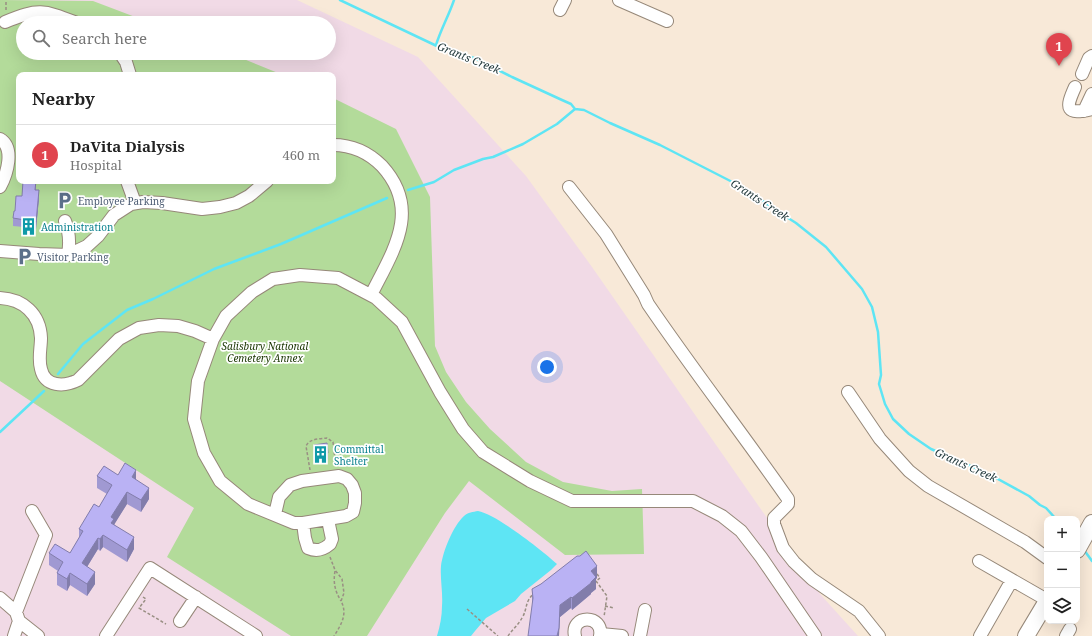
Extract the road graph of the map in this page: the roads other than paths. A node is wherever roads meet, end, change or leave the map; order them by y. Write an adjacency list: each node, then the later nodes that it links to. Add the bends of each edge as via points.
1 (620, 0): 5 (street)
2 (20, 16): 3 (street, via 41,12)
3 (58, 16)
4 (16, 18): 6 (street)
5 (668, 21)
6 (5, 22)
7 (1092, 56): 10 (street)
8 (125, 60): 9 (street)
9 (129, 72)
10 (1082, 74)
11 (1075, 87): 13 (street, via 1069,101 1070,108 1079,112)
12 (1092, 94): 13 (street)
13 (1088, 110)
14 (0, 139): 18 (street, via 7,146 9,164)
15 (336, 146): 24 (street, via 359,150 376,160 391,176 400,197 400,235)
16 (128, 184): 20 (street)
17 (263, 184): 20 (street, via 236,203 220,207 202,209 162,203)
18 (0, 187)
19 (569, 187): 53 (street, via 606,234 681,353 788,499 788,504 774,518 783,548 812,579 859,611)
20 (135, 203): 23 (street, via 114,215 87,246)
21 (65, 221): 23 (street, via 70,240)
22 (0, 251): 23 (street)
23 (68, 255)
24 (371, 295): 26 (street, via 338,278 300,275 273,280 252,292 226,316); 52 (street, via 402,322 463,429 483,452 530,481 572,501 692,501 722,516 741,531)
25 (0, 298): 26 (street, via 12,298 34,315 41,338 40,369 46,379 58,385 71,384 78,380 119,339 139,328 178,326)
26 (213, 339): 29 (street, via 198,381 194,419 204,452 220,481 248,504)
27 (848, 392): 34 (street, via 880,439 928,486 1025,542)
28 (32, 511): 42 (street, via 46,535)
29 (274, 514): 30 (street, via 279,497 290,485 311,479 338,476 347,479 355,493 353,512); 31 (street, via 294,523)
30 (328, 520): 31 (street); 31 (street, via 332,539 330,544 319,550 308,548)
31 (304, 523)
32 (1092, 523): 33 (main road)
33 (1080, 545)
34 (1044, 556)
35 (979, 561): 36 (street)
36 (1012, 580): 39 (street); 54 (street)
37 (196, 597): 43 (street); 47 (street, via 150,568); 48 (street)
38 (0, 598): 42 (street)
39 (1044, 599)
40 (1044, 606): 55 (main road)
41 (645, 610): 51 (street)
42 (18, 616): 45 (street); 46 (street)
43 (180, 622)
44 (600, 632): 49 (street, via 592,620 583,620 576,625); 50 (street)
45 (14, 636)
46 (38, 636)
47 (106, 636)
48 (256, 636)
49 (575, 636)
50 (622, 636)
51 (640, 636)
52 (815, 636)
53 (879, 636)
54 (980, 636)
55 (1026, 636)

